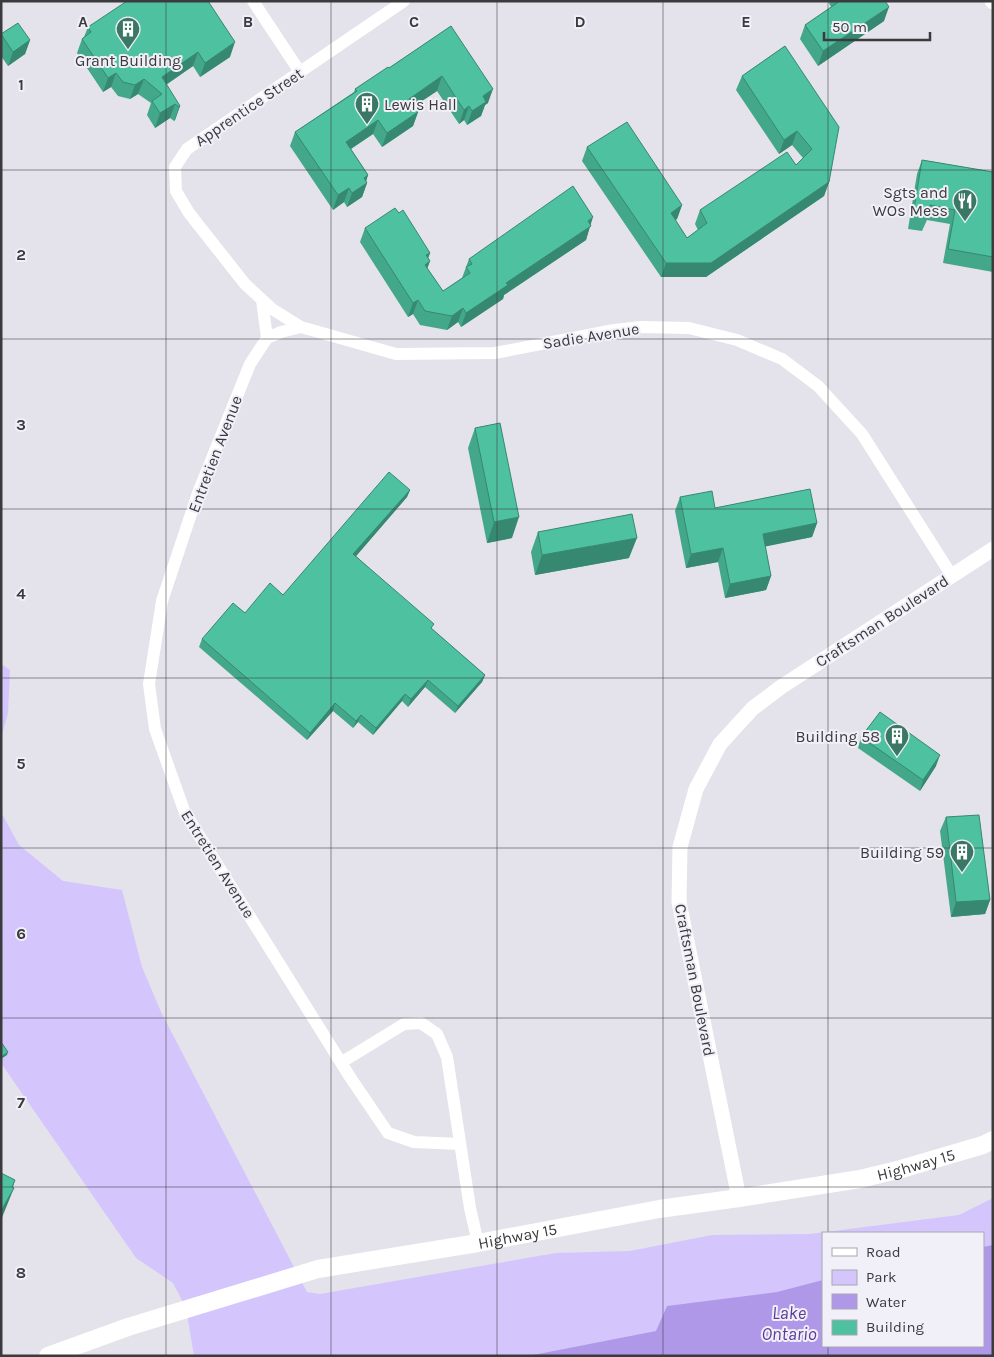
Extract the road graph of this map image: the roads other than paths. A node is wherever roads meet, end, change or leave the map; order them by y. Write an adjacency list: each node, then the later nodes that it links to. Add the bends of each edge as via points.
1 (253, 1): 3 (street)
2 (404, 1): 3 (street, Apprentice Street)
3 (300, 72): 4 (street, Apprentice Street, via 187,149 175,167 176,191 189,213 245,284)
4 (262, 300): 5 (street, Apprentice Street); 6 (street)
5 (301, 327): 6 (street); 8 (street, Sadie Avenue, via 396,354 495,353 642,327 689,328 737,340 782,360 818,386 862,434)
6 (267, 338): 9 (street, Entretien Avenue, via 250,364 198,494 162,601 150,684 155,729 185,813)
7 (993, 549): 8 (street, Craftsman Boulevard)
8 (952, 576): 12 (street, Craftsman Boulevard, via 753,708 720,744 696,789 680,847 679,902)
9 (342, 1062): 11 (street, Entretien Avenue, via 388,1133 414,1142); 11 (street, via 404,1024 421,1023 437,1034 447,1057)
10 (993, 1140): 12 (main road, Highway 15, via 901,1169)
11 (460, 1144): 13 (street)
12 (739, 1198): 13 (main road, Highway 15, via 659,1209)
13 (478, 1243): 14 (main road, Highway 15, via 318,1269 128,1327)
14 (48, 1356)

